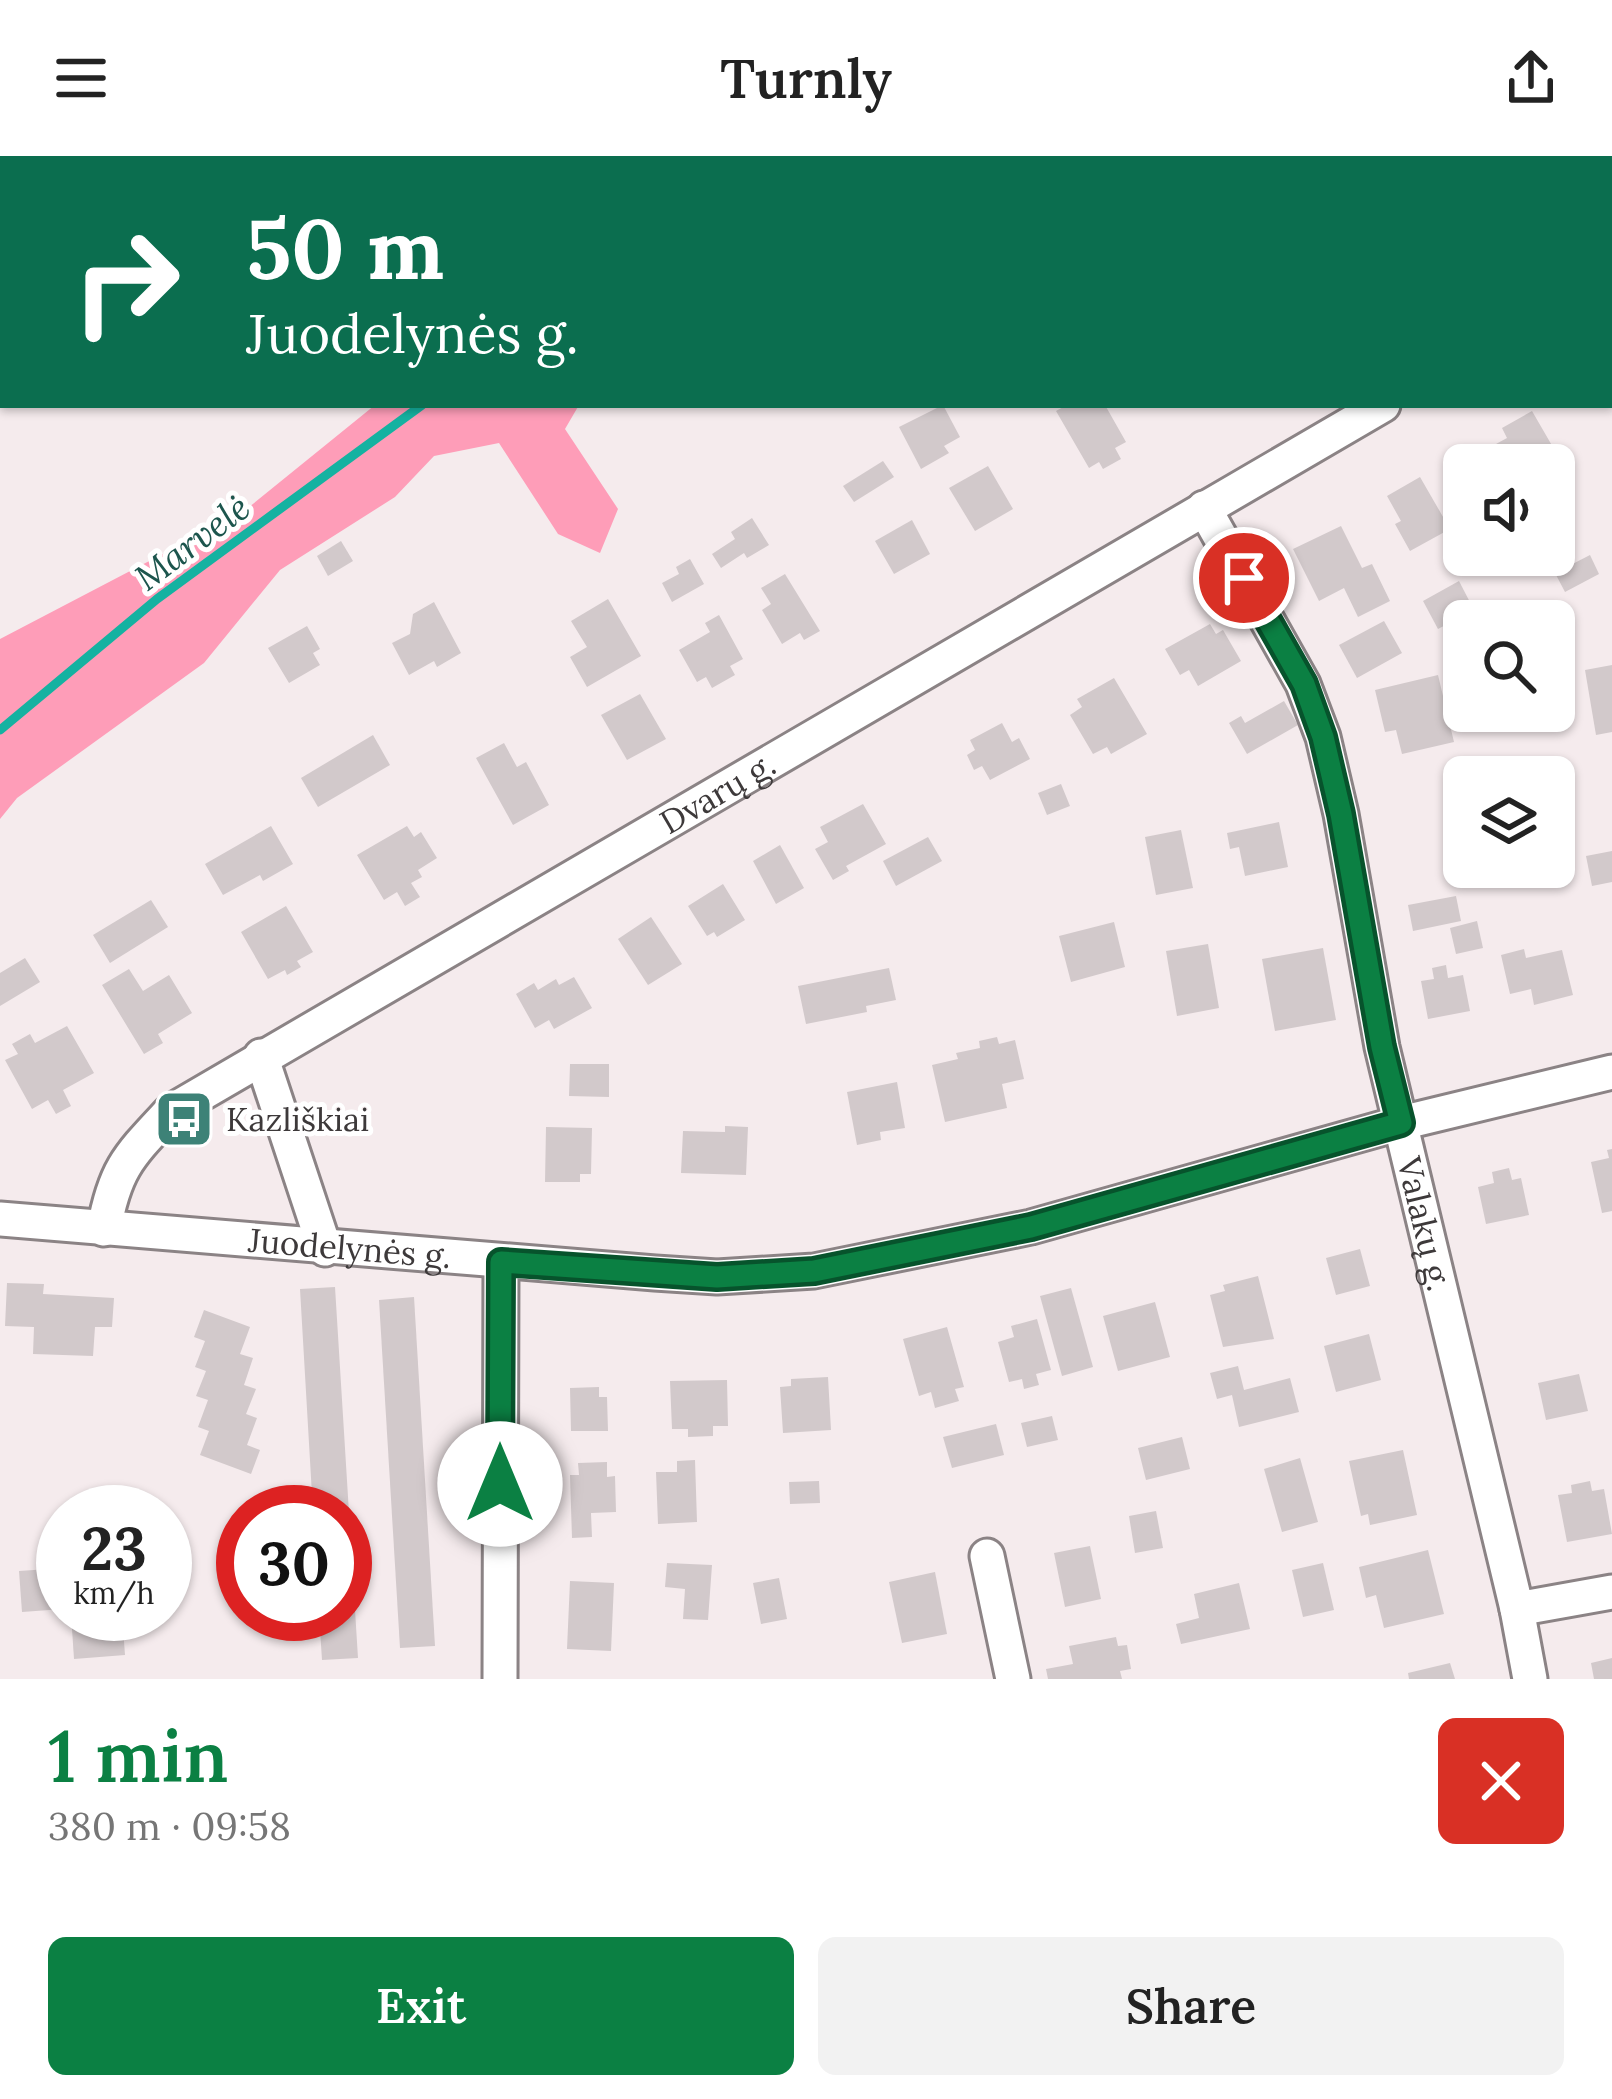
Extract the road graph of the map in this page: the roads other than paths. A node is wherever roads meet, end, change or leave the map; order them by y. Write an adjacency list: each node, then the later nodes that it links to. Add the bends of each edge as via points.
1 (1378, 408): 2 (street, Dvarų g.)
2 (1204, 508): 3 (street, Dvarų g.); 5 (street, Valakų g., via 1304,684 1323,737)
3 (261, 1056): 7 (street, Dvarų g., via 170,1112 126,1159); 8 (street)
4 (1612, 1072): 5 (street, Juodelynės g.)
5 (1401, 1123): 9 (street, Juodelynės g., via 1031,1227 814,1271 717,1277); 12 (street, Valakų g.)
6 (0, 1219): 7 (street, Juodelynės g.)
7 (104, 1229): 8 (street, Juodelynės g.)
8 (325, 1249): 9 (street, Juodelynės g.)
9 (501, 1262): 13 (street)
10 (987, 1556): 14 (street)
11 (1612, 1592): 12 (street)
12 (1517, 1610): 15 (street, Valakų g.)
13 (500, 1679)
14 (1013, 1679)
15 (1530, 1679)

